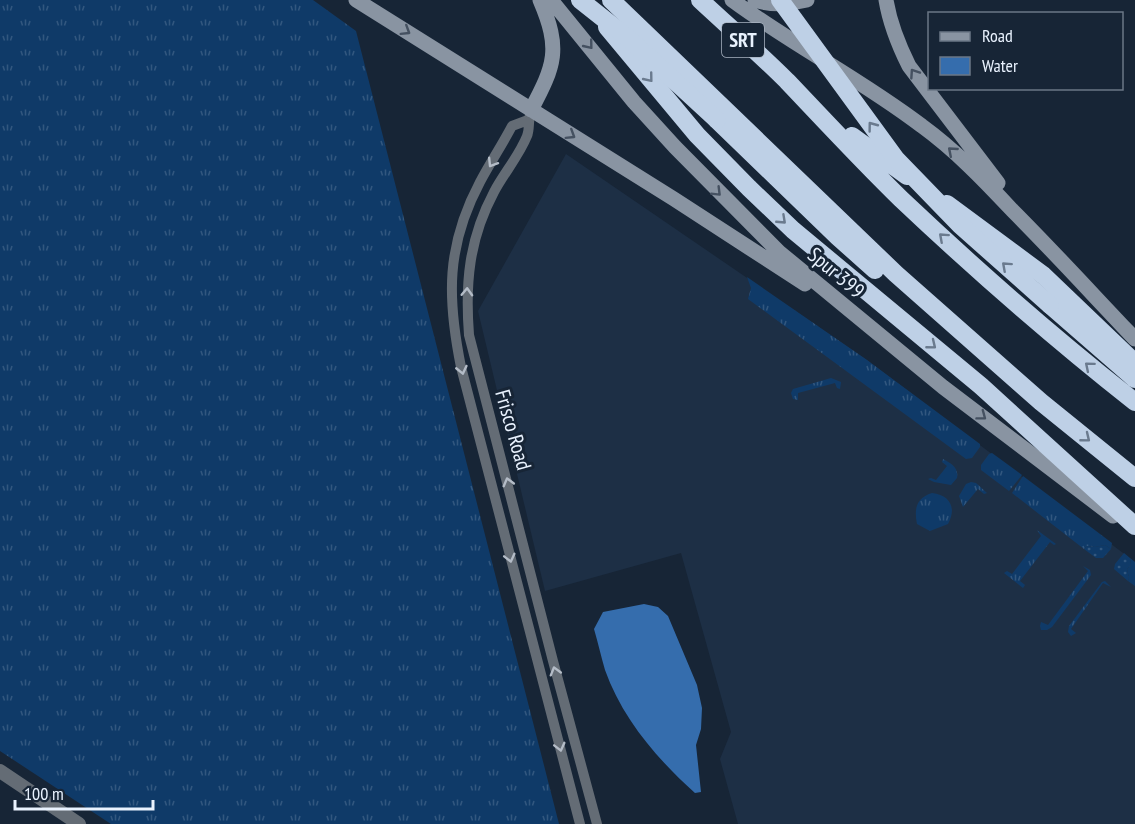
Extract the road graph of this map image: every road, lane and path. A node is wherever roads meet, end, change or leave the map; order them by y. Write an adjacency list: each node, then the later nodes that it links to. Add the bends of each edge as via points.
1 (356, 0): 14 (main road, one-way to 14)
2 (540, 0): 14 (main road, via 554,41 553,58 549,76)
3 (551, 0): 16 (main road, Spur 399, one-way to 16, via 634,102 699,173 779,252)
4 (580, 0): 22 (highway, bridge, via 628,38 837,237 948,334 990,370)
5 (585, 0): 25 (highway, one-way to 25, via 697,135 749,188 801,237 981,386)
6 (611, 0): 22 (highway, via 888,266)
7 (700, 0): 13 (highway, SRT)
8 (732, 0): 15 (main road, one-way to 8, via 924,127)
9 (755, 0): 11 (main road, via 787,5)
10 (780, 0): 21 (highway, one-way to 10, bridge, via 960,225 902,165)
11 (807, 0)
12 (886, 0): 15 (main road, one-way to 12, via 909,66 898,44)
13 (786, 80): 20 (highway, via 866,147 1043,275); 23 (highway, SRT, one-way to 13, via 902,199)
14 (530, 115): 16 (main road, one-way to 16); 17 (street, Frisco Road, one-way to 14, via 467,279 474,244 488,204 528,134); 18 (street, one-way to 18, via 512,126 480,182 460,230 451,298)
15 (1038, 236): 19 (main road)
16 (853, 315): 26 (main road, Spur 399, one-way to 26)
17 (469, 335): 18 (street); 27 (street, Frisco Road, one-way to 17)
18 (455, 336): 28 (street, one-way to 28)
19 (1135, 339)
20 (1135, 363)
21 (1135, 380)
22 (1041, 402): 24 (highway, one-way to 24)
23 (1135, 402)
24 (1135, 478)
25 (1135, 526)
26 (1135, 533)
27 (535, 588): 28 (street); 30 (street, Frisco Road, one-way to 27)
28 (519, 592): 31 (street, one-way to 31)
29 (0, 771): 32 (street)
30 (593, 809): 31 (street); 33 (street, Frisco Road)
31 (579, 819)
32 (79, 824)
33 (597, 824)

